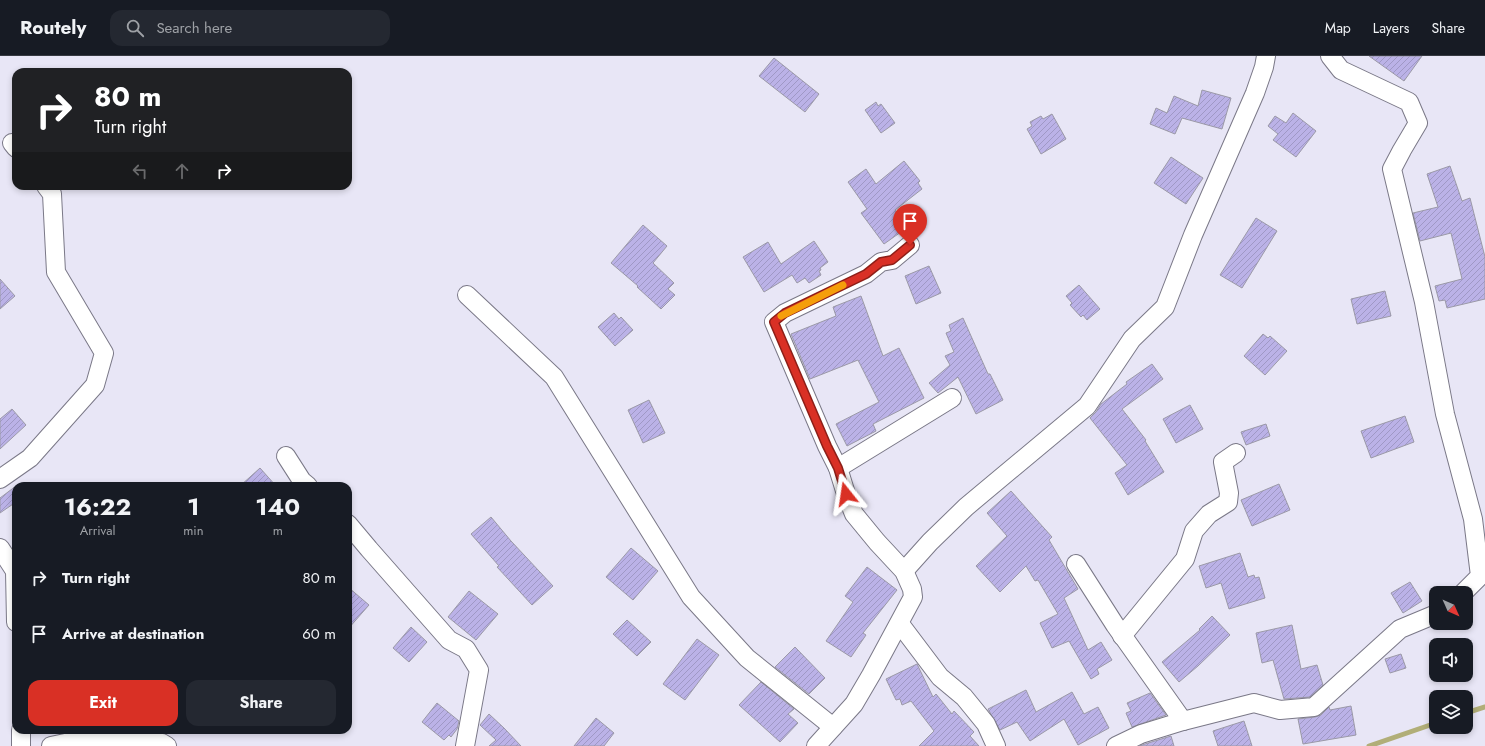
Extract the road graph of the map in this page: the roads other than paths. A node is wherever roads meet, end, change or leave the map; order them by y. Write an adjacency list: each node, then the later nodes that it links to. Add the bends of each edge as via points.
1 (1266, 56): 16 (street, via 1255,93 1193,235 1166,307 1132,339 1087,406 966,507)
2 (1330, 56): 17 (street, via 1341,70 1409,102 1418,123 1392,169 1424,302 1445,414 1473,519 1480,576)
3 (49, 190): 10 (street, via 52,194 56,272 104,353 95,385 30,458)
4 (910, 245): 9 (street, via 892,260 881,262 866,274 785,313 774,322)
5 (467, 295): 22 (street, via 554,376 691,597 747,658)
6 (952, 398): 9 (street)
7 (1236, 454): 20 (street, via 1223,462 1229,493 1228,502 1209,514 1194,531 1185,559)
8 (286, 456): 11 (street)
9 (838, 468): 16 (street, via 854,514)
10 (0, 479)
11 (303, 482)
12 (352, 529): 27 (street, via 449,640 466,649 479,670)
13 (0, 548): 15 (street)
14 (1076, 564): 20 (street)
15 (12, 566)
16 (904, 571): 19 (street, via 913,597)
17 (1471, 586)
18 (1429, 617): 21 (street, via 1400,629 1314,708 1280,710 1254,703)
19 (900, 624): 22 (street, via 854,704); 29 (street, via 940,677 964,697 986,724)
20 (1122, 636): 21 (street)
21 (1183, 721): 30 (street, via 1141,734)
22 (833, 727): 28 (street)
23 (21, 734): 24 (street)
24 (21, 746)
25 (51, 746): 26 (street, via 84,739 162,743)
26 (167, 746)
27 (465, 746)
28 (816, 746)
29 (996, 746)
30 (1116, 746)

